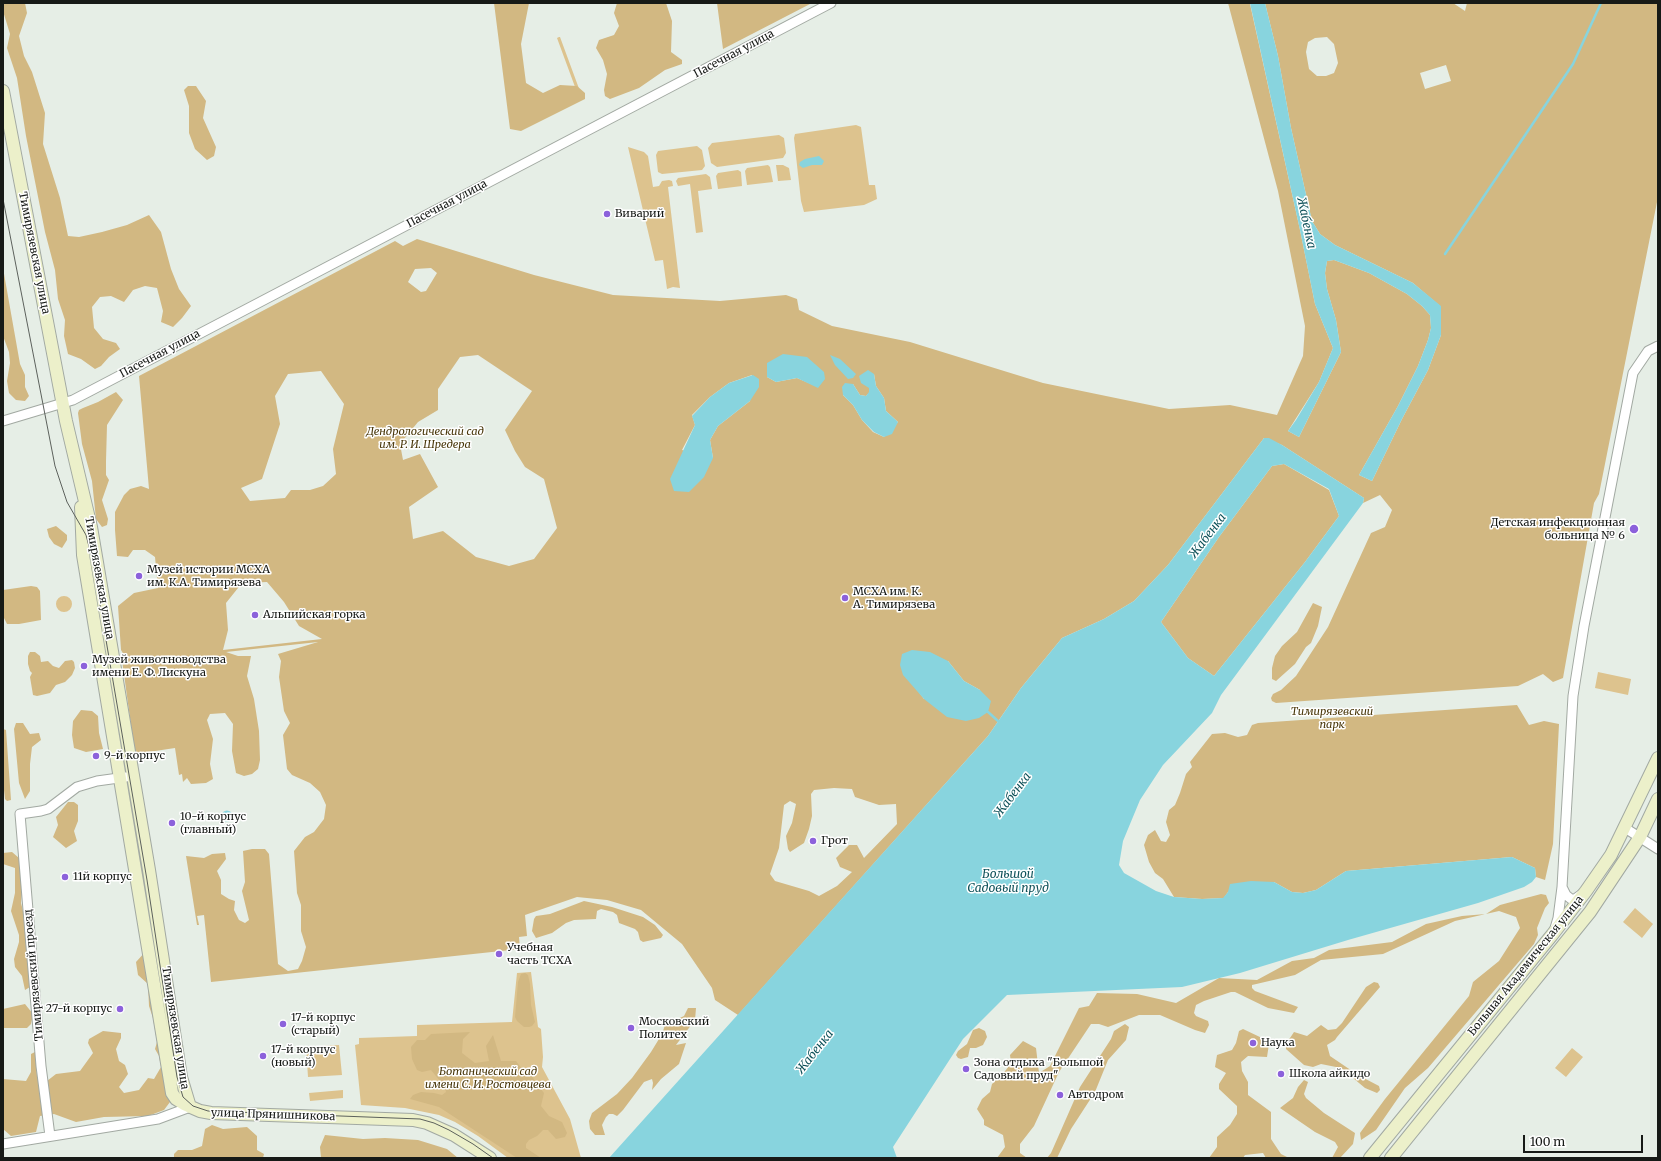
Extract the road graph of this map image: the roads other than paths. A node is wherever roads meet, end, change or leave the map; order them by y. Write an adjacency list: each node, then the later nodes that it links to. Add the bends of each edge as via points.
1 (831, 3): 4 (street, Пасечная улица)
2 (3, 91): 4 (main road, Тимирязевская улица)
3 (1658, 346): 14 (street, via 1648,351 1633,372 1584,626 1573,696)
4 (63, 403): 5 (street, Пасечная улица); 6 (main road, Тимирязевская улица)
5 (3, 420)
6 (80, 486): 8 (main road, Тимирязевская улица, via 92,533); 9 (main road, Тимирязевская улица, via 83,555)
7 (1658, 758): 11 (main road, Большая Академическая улица)
8 (133, 775): 9 (street); 17 (main road, Тимирязевская улица, via 181,1077)
9 (120, 778): 17 (main road, Тимирязевская улица, via 172,1093 176,1099); 18 (street, Тимирязевский проезд, via 77,787 48,809 20,814 41,1066)
10 (1658, 799): 12 (main road, Большая Академическая улица)
11 (1625, 828): 12 (street); 15 (main road, Большая Академическая улица, via 1611,855)
12 (1640, 837): 13 (street); 22 (main road, Большая Академическая улица, via 1590,912)
13 (1658, 849)
14 (1562, 887): 15 (street, via 1571,899); 16 (street, via 1558,918)
15 (1586, 891): 16 (main road, Большая Академическая улица)
16 (1552, 935): 21 (main road, Большая Академическая улица)
17 (190, 1107): 18 (street, via 158,1119); 20 (main road, улица Прянишникова, via 211,1113 413,1120 435,1126)
18 (50, 1136): 19 (street)
19 (3, 1144)
20 (490, 1158)
21 (1370, 1158)
22 (1390, 1158)

